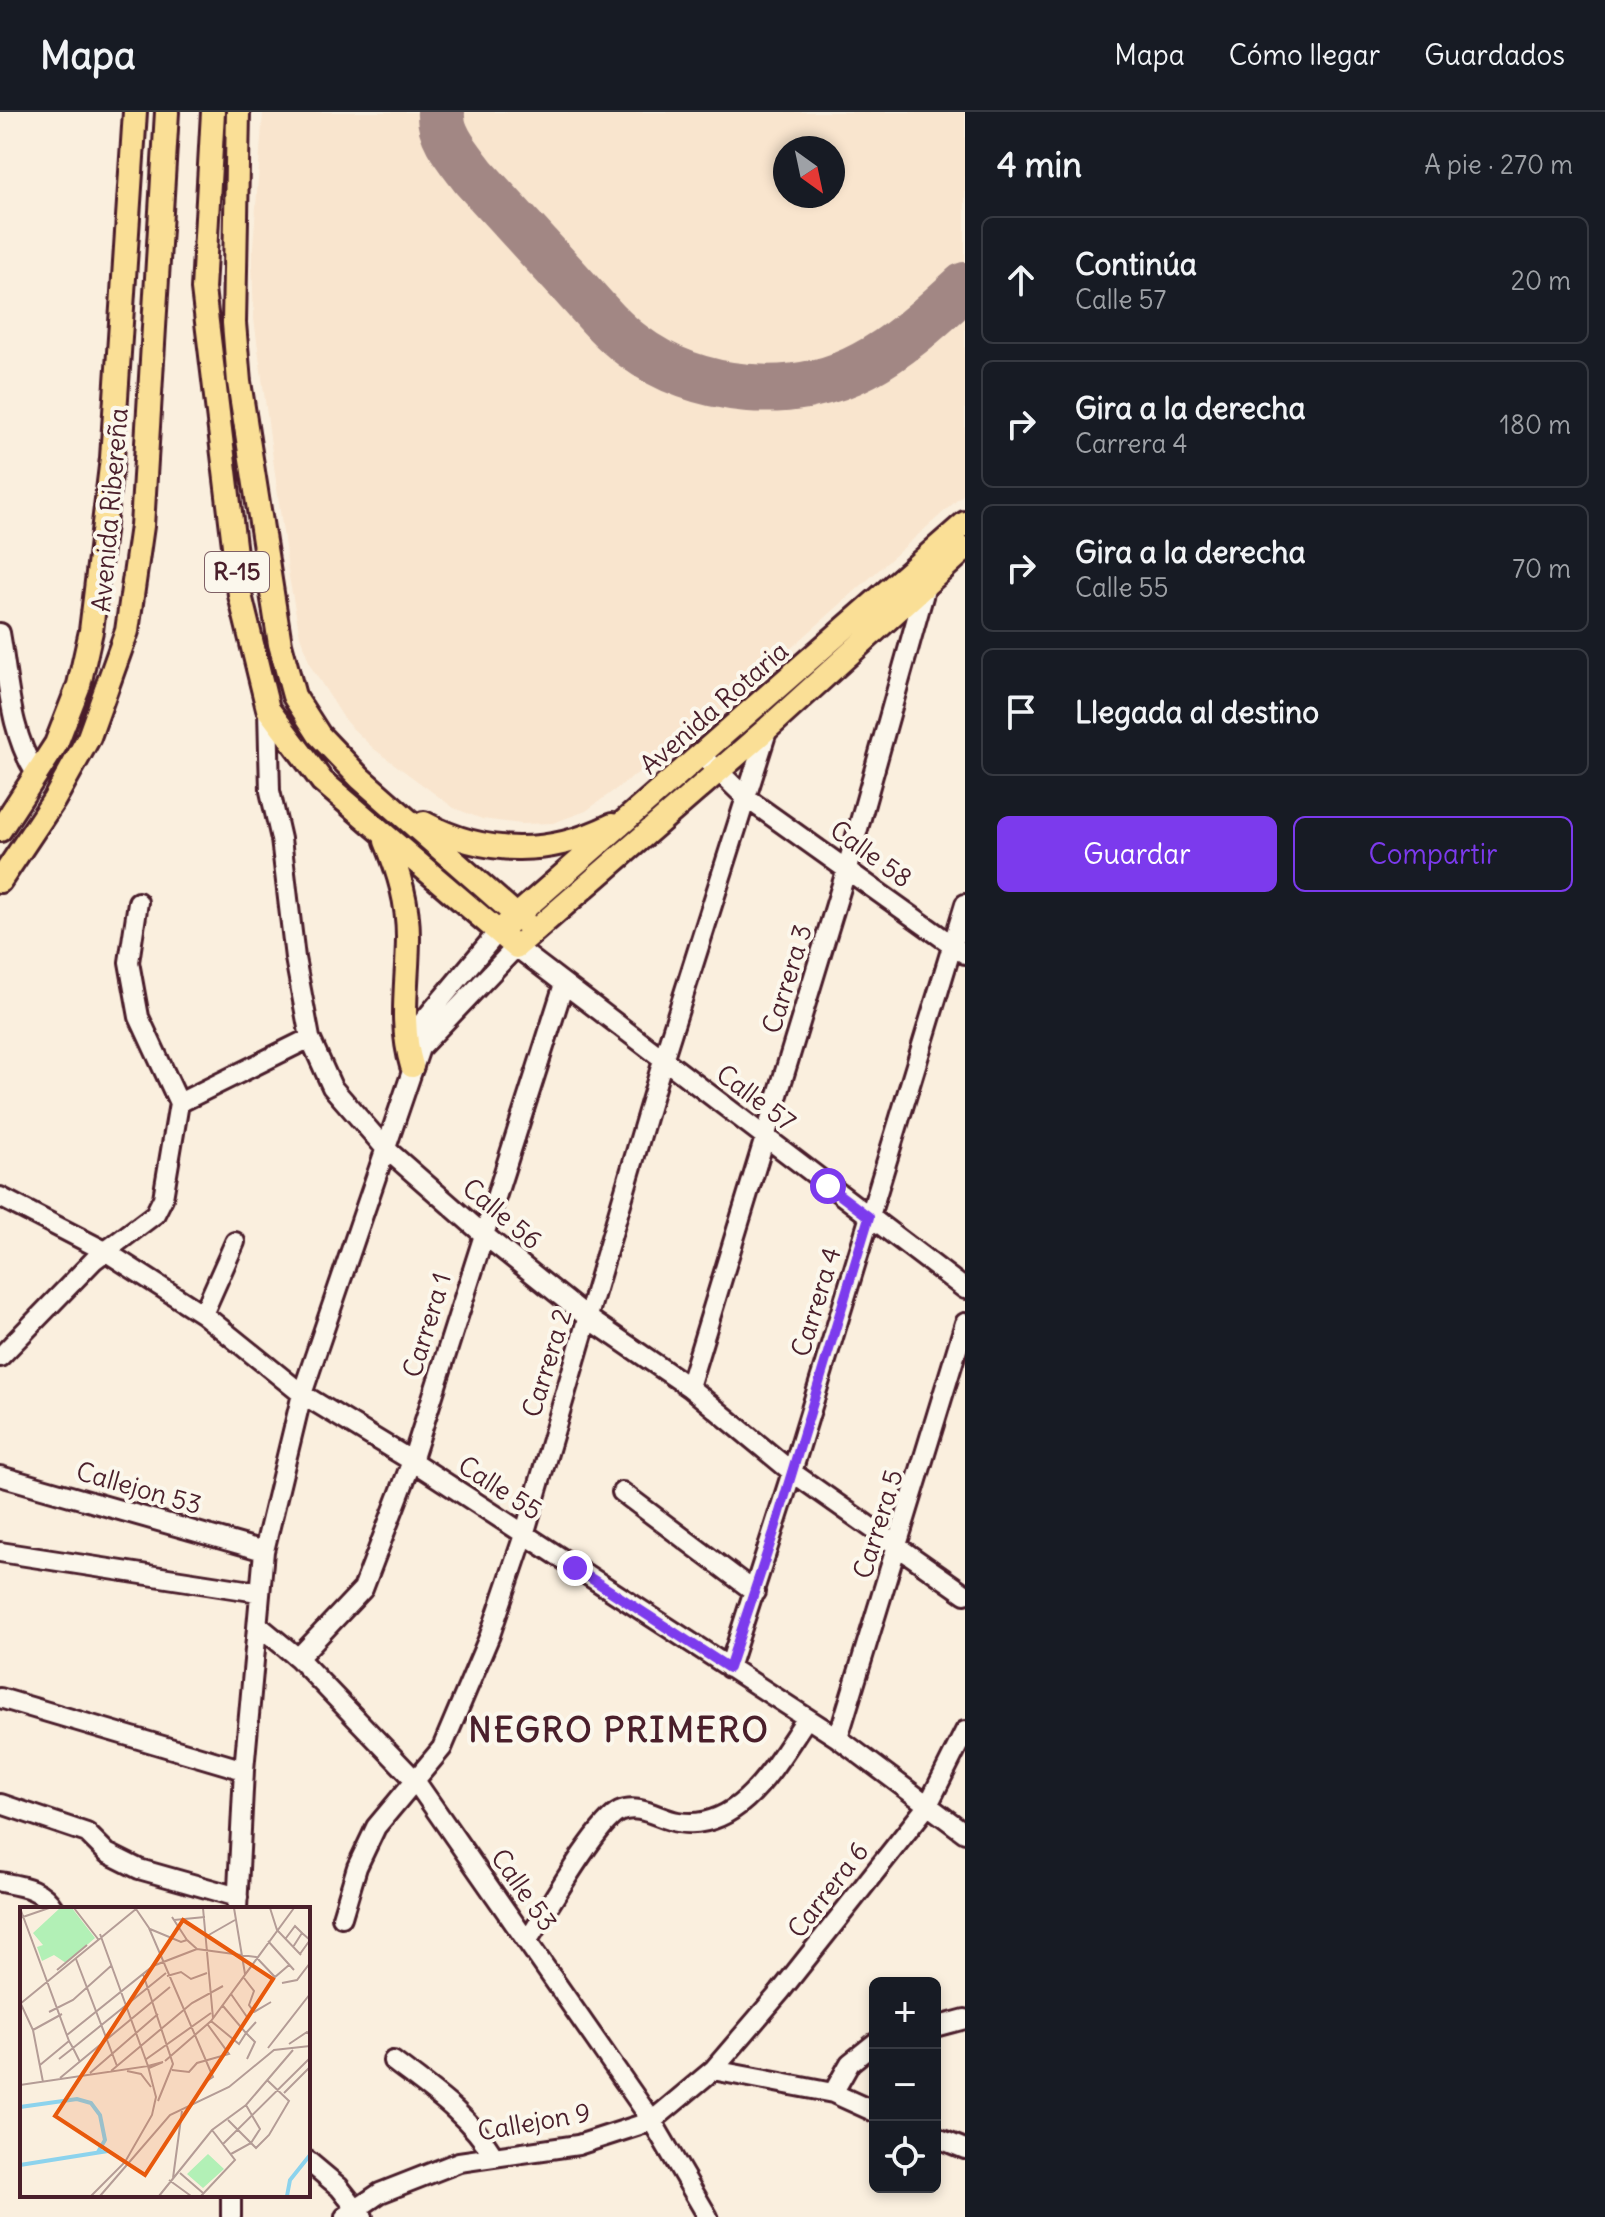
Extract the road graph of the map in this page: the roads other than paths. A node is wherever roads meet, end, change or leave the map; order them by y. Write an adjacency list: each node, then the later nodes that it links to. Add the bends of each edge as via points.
1 (135, 112): 13 (main road, Avenida Ribereña, via 112,458 91,631 79,685 56,744)
2 (167, 112): 20 (main road, Avenida Ribereña, via 142,526 127,631 89,737)
3 (213, 112): 10 (main road, R-15, via 203,289 240,595)
4 (238, 112): 15 (main road, R-15, via 234,323 280,644 294,696 319,735)
5 (965, 523): 12 (main road, Avenida Rotaria)
6 (965, 549): 7 (main road, Avenida Rotaria)
7 (927, 582): 11 (main road, Avenida Rotaria); 19 (street, Carrera 3)
8 (0, 633): 9 (street)
9 (1, 669): 13 (street, via 19,740)
10 (268, 709): 18 (main road, R-15, via 322,781); 29 (street, Calle 56, via 270,791)
11 (768, 728): 12 (main road, Avenida Rotaria); 14 (street, Carrera 2)
12 (710, 764): 14 (street, Calle 58); 16 (main road, Avenida Rotaria); 24 (main road, Avenida Rotaria)
13 (36, 774): 17 (main road, Avenida Ribereña)
14 (745, 797): 19 (street, Calle 58); 31 (street, Carrera 2)
15 (391, 806): 16 (main road, via 469,843 526,849 594,834); 23 (main road, R-15)
16 (644, 806): 23 (main road, Avenida Rotaria)
17 (0, 830)
18 (383, 832): 25 (main road, R-15); 30 (main road, via 403,884 408,937 405,1045)
19 (847, 868): 27 (street, Calle 58); 33 (street, Carrera 3)
20 (0, 881)
21 (138, 902): 32 (street, via 129,962 139,1017)
22 (965, 904): 27 (street, Carrera 4)
23 (516, 916): 24 (main road, R-15); 25 (main road, Avenida Rotaria)
24 (534, 931): 26 (main road, Avenida Rotaria)
25 (497, 933): 26 (main road, R-15); 30 (street, via 424,1020)
26 (516, 947): 28 (street, Calle 57); 30 (street)
27 (958, 949): 36 (street, Carrera 4)
28 (564, 984): 31 (street, Calle 57); 37 (street, Carrera 1)
29 (310, 1038): 32 (street); 34 (street, Calle 56, via 332,1087)
30 (416, 1057): 34 (street)
31 (663, 1060): 33 (street, Calle 57); 42 (street, Carrera 2)
32 (179, 1103): 39 (street, via 159,1206 143,1226)
33 (766, 1138): 36 (street, Calle 57); 45 (street, Carrera 3)
34 (385, 1148): 37 (street, Calle 56); 46 (street)
35 (0, 1197): 39 (street, Calle 55)
36 (869, 1217): 40 (street, Calle 57); 48 (street, Carrera 4)
37 (483, 1234): 42 (street, Calle 56); 47 (street, Carrera 1)
38 (235, 1242): 41 (street)
39 (105, 1251): 41 (street, Calle 55); 44 (street)
40 (965, 1289)
41 (203, 1314): 46 (street, Calle 55)
42 (588, 1318): 45 (street, Calle 56); 51 (street, Carrera 2)
43 (965, 1323): 52 (street, Carrera 5)
44 (0, 1357)
45 (689, 1387): 48 (street, Calle 56)
46 (302, 1394): 47 (street, Calle 55); 53 (street)
47 (412, 1461): 51 (street, Calle 55); 59 (street, Carrera 1, via 363,1589)
48 (792, 1472): 52 (street, Calle 56); 56 (street, Carrera 4)
49 (0, 1476): 53 (street, Callejon 53)
50 (622, 1492): 56 (street)
51 (524, 1535): 60 (street, Calle 55); 66 (street, Carrera 2, via 490,1635 442,1748)
52 (899, 1547): 57 (street, Calle 56); 64 (street, Carrera 5)
53 (264, 1551): 55 (street)
54 (0, 1552): 55 (street)
55 (258, 1592): 58 (street)
56 (755, 1592): 60 (street, Carrera 4)
57 (965, 1594)
58 (258, 1625): 59 (street, Calle 53); 65 (street)
59 (298, 1658): 66 (street, Calle 53)
60 (729, 1668): 62 (street, Calle 55)
61 (0, 1698): 65 (street)
62 (807, 1718): 64 (street, Calle 55); 74 (street, via 769,1772 722,1818 686,1823 645,1811 618,1812 601,1828)
63 (965, 1731): 68 (street, Carrera 6)
64 (838, 1738): 68 (street, Calle 55)
65 (244, 1770): 71 (street)
66 (414, 1779): 73 (street, Carrera 2, via 376,1827); 74 (street, Calle 53)
67 (1, 1804): 71 (street, via 87,1833 107,1853 139,1869)
68 (928, 1805): 69 (street, Calle 55); 79 (street, Carrera 6)
69 (965, 1833)
70 (0, 1882): 72 (street, via 43,1894)
71 (238, 1903)
72 (53, 1907)
73 (342, 1917)
74 (528, 1940): 82 (street, Calle 53)
75 (965, 2019): 76 (street)
76 (941, 2025)
77 (869, 2048): 80 (street, via 850,2063)
78 (393, 2061): 85 (street, via 460,2112)
79 (713, 2070): 80 (street); 82 (street, Callejon 9)
80 (833, 2093): 81 (street)
81 (869, 2109)
82 (652, 2121): 85 (street, Callejon 9, via 578,2145); 88 (street, Calle 53)
83 (941, 2139): 84 (street)
84 (965, 2149)
85 (493, 2155): 87 (street, Callejon 9, via 415,2177 380,2193)
86 (310, 2163): 87 (street)
87 (355, 2214)
88 (706, 2216)

